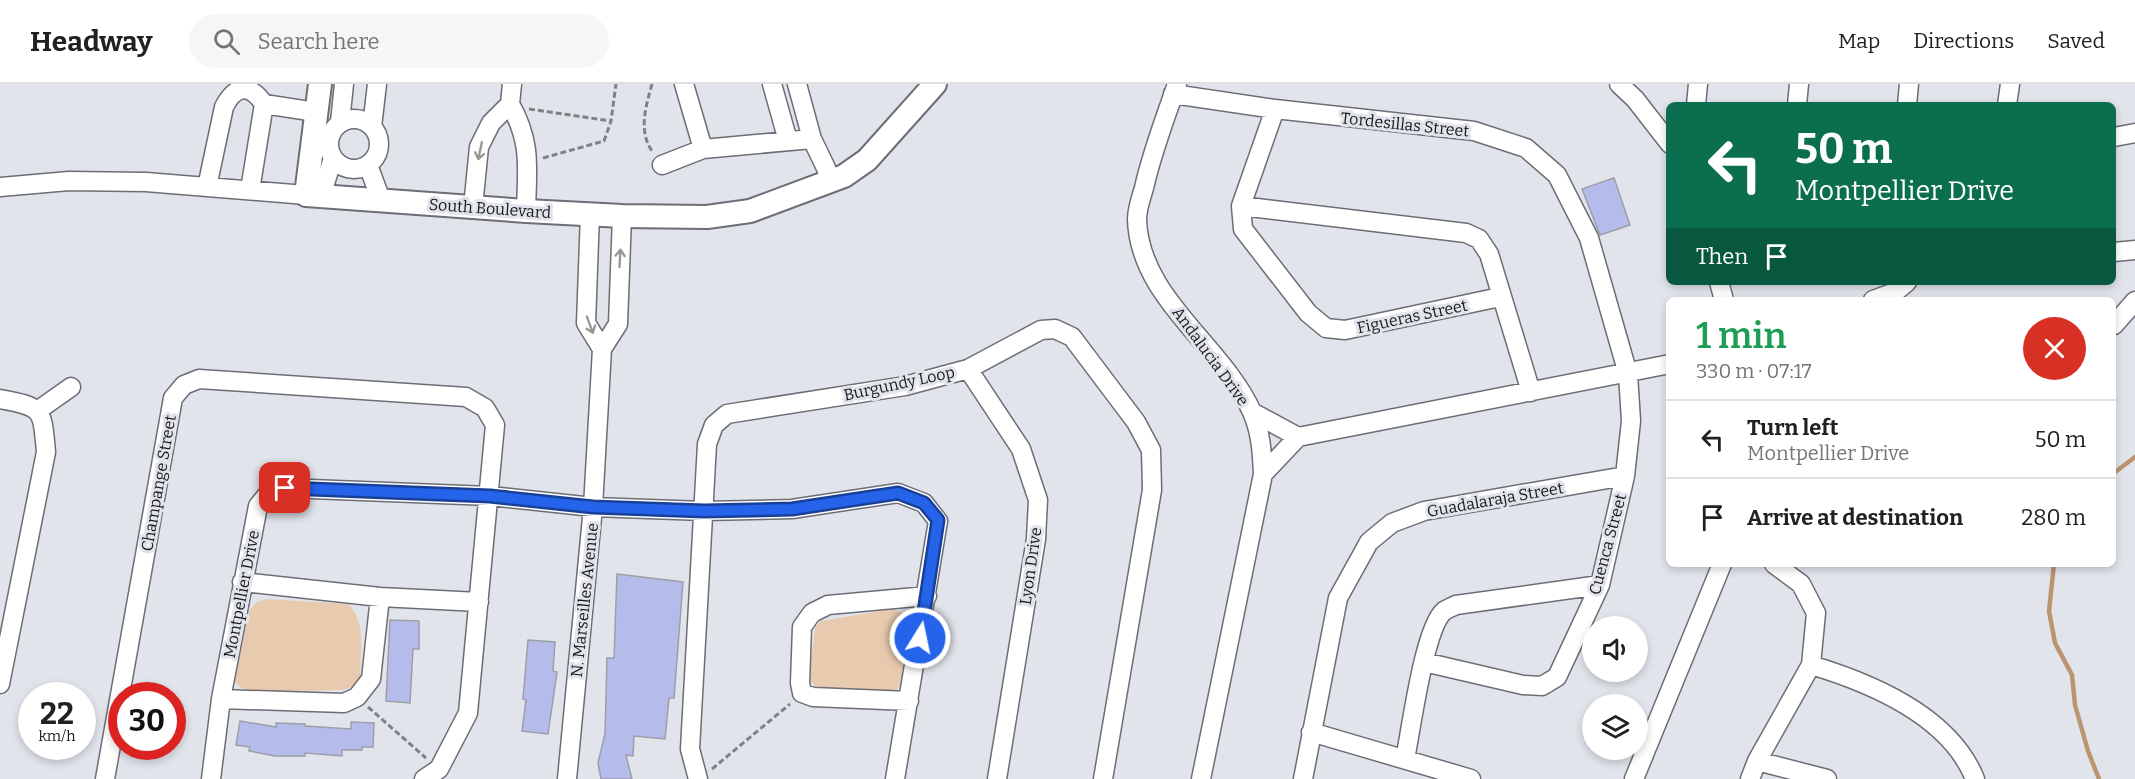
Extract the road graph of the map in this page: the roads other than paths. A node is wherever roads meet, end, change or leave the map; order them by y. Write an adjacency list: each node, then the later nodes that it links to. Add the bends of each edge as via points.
1 (320, 84): 22 (main road)
2 (344, 84): 23 (street)
3 (377, 84): 24 (street)
4 (512, 84): 20 (street)
5 (684, 84): 30 (street)
6 (772, 84): 29 (street)
7 (797, 84): 27 (street)
8 (935, 84): 34 (main road, South Boulevard, via 867,160)
9 (1619, 84): 28 (street)
10 (1698, 84): 15 (street)
11 (1799, 84): 16 (street)
12 (1910, 84): 17 (street)
13 (2010, 84): 18 (street)
14 (1175, 89): 21 (street, Tordesillas Street); 60 (street, Andalucia Drive, via 1152,151 1137,216 1138,241 1162,290 1233,381)
15 (1696, 102)
16 (1797, 102)
17 (1907, 102)
18 (2007, 102)
19 (264, 104): 22 (street); 36 (street, via 247,86 230,95); 37 (street)
20 (510, 104): 41 (street, one-way to 41, via 491,123 479,147); 42 (street, via 523,126)
21 (1275, 109): 40 (street); 55 (street, Tordesillas Street, via 1474,131 1526,148 1557,175 1589,238)
22 (316, 112): 38 (main road)
23 (340, 122): 24 (street, via 354,118); 31 (street, via 329,138)
24 (372, 127): 32 (street, via 379,142)
25 (2135, 133): 26 (street)
26 (2116, 136)
27 (812, 139): 29 (street); 34 (street)
28 (1666, 139)
29 (788, 141): 30 (street)
30 (703, 149): 33 (street)
31 (333, 158): 32 (street, via 345,168); 38 (street)
32 (368, 165): 39 (street)
33 (662, 165)
34 (830, 182): 44 (main road, South Boulevard, via 750,211 707,216)
35 (0, 187): 36 (street, South Boulevard, via 69,181)
36 (207, 187): 37 (street, South Boulevard)
37 (250, 190): 38 (street, South Boulevard)
38 (314, 195): 39 (main road, South Boulevard)
39 (381, 200): 41 (main road, South Boulevard)
40 (1241, 206): 48 (street, via 1466,233 1479,239 1489,255); 48 (street, Figueras Street, via 1243,229 1308,313 1326,328 1346,330)
41 (473, 207): 42 (main road, South Boulevard)
42 (526, 211): 43 (main road, South Boulevard)
43 (590, 214): 44 (main road, South Boulevard); 52 (street, one-way to 52, via 586,323)
44 (622, 216): 52 (street, one-way to 44, via 618,324)
45 (2135, 249): 46 (street)
46 (2116, 252)
47 (1903, 285): 49 (street)
48 (1500, 297): 57 (street)
49 (1881, 297)
50 (2135, 301): 51 (street)
51 (2116, 323)
52 (602, 349): 65 (street, N. Marseilles Avenue)
53 (1666, 365): 55 (street)
54 (968, 369): 66 (street, Burgundy Loop, via 905,386 727,414 714,425 707,444); 89 (street, Lyon Drive, via 1021,449 1038,500 1036,539); 90 (street, Burgundy Loop, via 1041,330 1055,329 1072,337 1136,422 1151,450 1152,490)
55 (1629, 374): 57 (street); 63 (street, Cuenca Street, via 1631,421)
56 (71, 387): 59 (street)
57 (1531, 392): 61 (street)
58 (0, 399): 59 (street, via 31,405)
59 (37, 411): 74 (street, via 43,417 46,452)
60 (1252, 412): 61 (street); 62 (street, Andalucia Drive, via 1262,444)
61 (1298, 436): 62 (street)
62 (1263, 474): 91 (street, Andalucia Drive)
63 (1625, 476): 70 (street, Cuenca Street); 80 (street, Guadalaraja Street, via 1425,511 1392,524 1369,542 1338,598)
64 (490, 496): 65 (street, Montpellier Drive); 69 (street, Montpellier Drive, via 285,488 267,495 258,506); 73 (street); 85 (street, Champange Street, via 495,425 485,408 466,398 200,379 184,385 173,398)
65 (593, 507): 66 (street, Montpellier Drive); 87 (street, N. Marseilles Avenue)
66 (704, 511): 71 (street, Montpellier Drive, via 792,509 898,493 924,503 938,520); 83 (street, Burgundy Loop, via 690,749)
67 (1721, 567): 94 (street)
68 (1778, 567): 76 (street, via 1800,584 1816,613)
69 (242, 582): 72 (street); 78 (street, Montpellier Drive)
70 (1600, 585): 75 (street, via 1456,605 1444,611 1437,621); 75 (street, Cuenca Street, via 1557,677 1542,686)
71 (927, 596): 79 (street, Montpellier Drive); 79 (street, via 828,605 812,613 802,627 802,693 813,698)
72 (380, 597): 73 (street); 78 (street, via 371,679 357,697 344,703)
73 (479, 602): 84 (street, via 468,713)
74 (6, 621): 77 (street)
75 (1424, 662): 81 (street)
76 (1811, 665): 82 (street); 97 (street, via 1851,677 1897,699 1935,728 1968,762)
77 (0, 684)
78 (221, 699): 86 (street, Montpellier Drive)
79 (909, 701): 88 (street, Montpellier Drive)
80 (1311, 732): 81 (street); 92 (street, Guadalaraja Street)
81 (1406, 759): 93 (street)
82 (1757, 761): 95 (street); 96 (street)
83 (703, 775)
84 (438, 776)
85 (105, 779)
86 (211, 779)
87 (567, 779)
88 (895, 779)
89 (997, 779)
90 (1103, 779)
91 (1201, 779)
92 (1303, 779)
93 (1471, 779)
94 (1634, 779)
95 (1750, 779)
96 (1827, 779)
97 (1975, 779)

